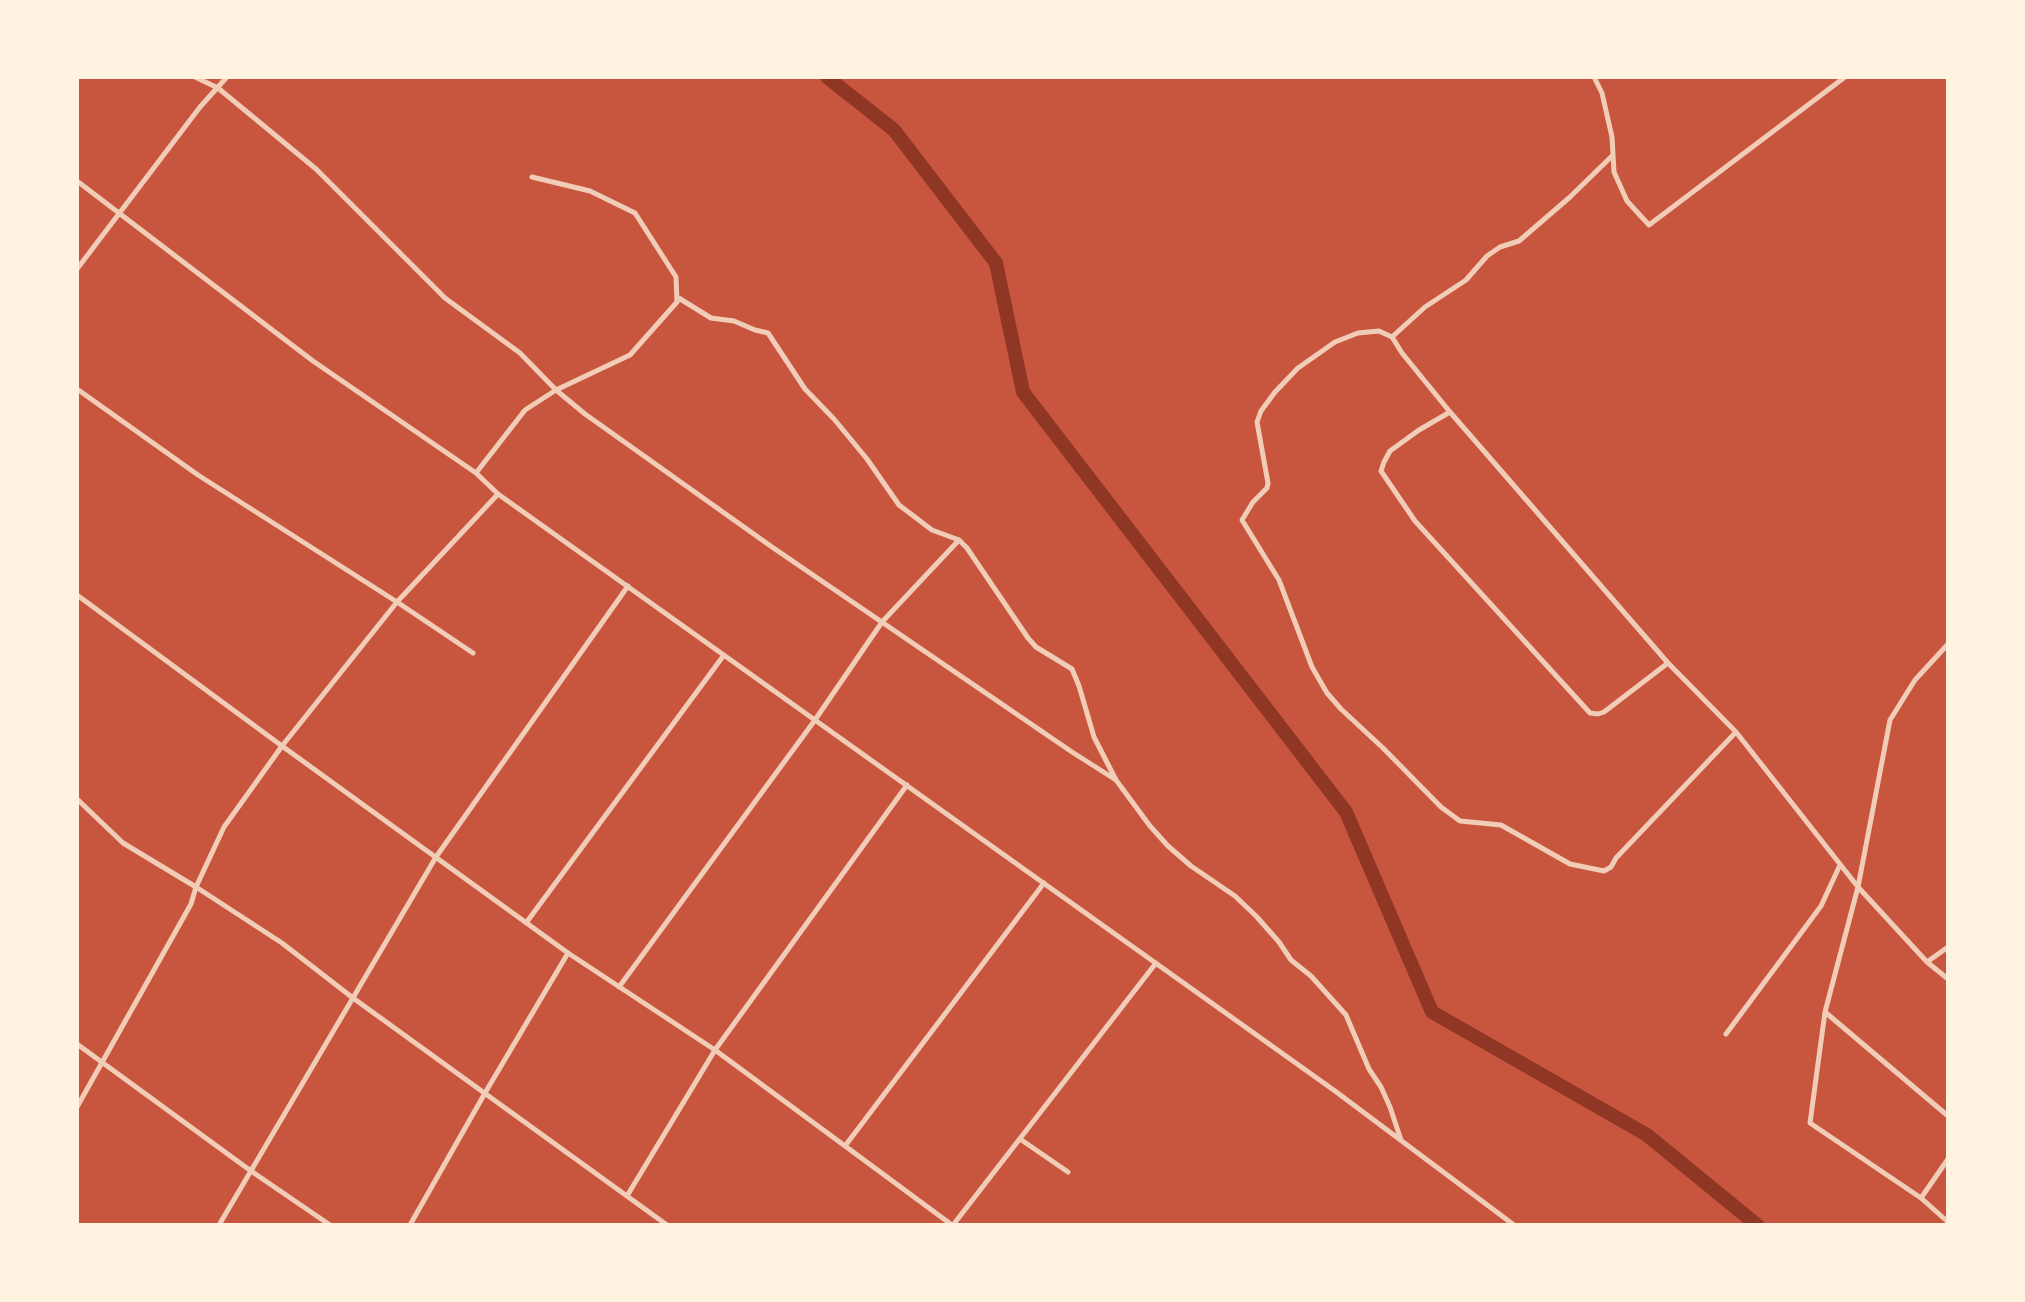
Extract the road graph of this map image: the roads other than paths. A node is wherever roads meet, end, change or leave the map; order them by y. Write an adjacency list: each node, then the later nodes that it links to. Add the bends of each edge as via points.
1 (195, 77): 5 (street)
2 (227, 77): 5 (street)
3 (1594, 77): 6 (street, via 1602,93)
4 (1845, 77): 6 (street, via 1649,225 1627,201 1614,172)
5 (218, 88): 9 (street); 14 (street, via 316,169 445,298 520,353)
6 (1613, 155): 12 (street, via 1519,241 1488,256 1466,280 1425,307)
7 (532, 177): 11 (street, via 590,191 635,213 676,277)
8 (77, 181): 9 (street)
9 (120, 214): 10 (street); 16 (street, via 313,360)
10 (77, 269)
11 (677, 297): 14 (street, via 630,355); 18 (street, via 711,318 768,333 805,389 867,459 900,505 932,530)
12 (1392, 337): 15 (street); 28 (street, via 1379,331 1335,342 1298,368 1275,392 1257,422 1269,483 1242,520 1279,580 1312,667 1327,693 1460,821 1501,825 1570,864 1604,871)
13 (77, 389): 21 (street, via 198,475)
14 (556, 390): 16 (street, via 525,410); 22 (street, via 649,461)
15 (1450, 412): 26 (street); 26 (street, via 1390,451 1381,471 1415,521 1590,713 1604,712)
16 (475, 473): 17 (street)
17 (498, 494): 19 (street); 21 (street)
18 (959, 540): 22 (street); 30 (street, via 979,562 1028,638 1072,669 1094,737)
19 (628, 586): 25 (street); 33 (street)
20 (77, 595): 29 (street)
21 (397, 602): 24 (street); 29 (street)
22 (882, 622): 27 (street); 30 (street)
23 (1948, 644): 37 (street, via 1915,680 1890,720)
24 (474, 653)
25 (724, 655): 27 (street); 38 (street)
26 (1668, 663): 28 (street)
27 (815, 720): 31 (street); 44 (street)
28 (1736, 732): 34 (street)
29 (282, 746): 33 (street); 36 (street, via 224,827)
30 (1116, 780): 55 (street, via 1168,846 1249,909 1346,1015)
31 (907, 785): 35 (street); 49 (street)
32 (77, 799): 36 (street, via 123,843)
33 (436, 858): 38 (street); 45 (street)
34 (1840, 865): 37 (street); 47 (street, via 1821,906)
35 (1044, 883): 42 (street); 56 (street)
36 (196, 887): 45 (street, via 282,943); 50 (street, via 191,905)
37 (1858, 887): 41 (street); 46 (street)
38 (526, 923): 40 (street)
39 (1948, 947): 41 (street)
40 (568, 953): 44 (street); 51 (street)
41 (1927, 962): 43 (street)
42 (1156, 963): 54 (street); 55 (street)
43 (1948, 979)
44 (619, 987): 49 (street)
45 (353, 998): 51 (street); 58 (street)
46 (1825, 1012): 53 (street); 61 (street, via 1810,1123)
47 (1726, 1034)
48 (77, 1044): 50 (street)
49 (715, 1050): 56 (street); 60 (street)
50 (101, 1062): 52 (street); 58 (street)
51 (485, 1093): 60 (street); 65 (street)
52 (77, 1107)
53 (1948, 1116)
54 (1020, 1139): 59 (street); 67 (street)
55 (1401, 1140): 68 (street)
56 (845, 1146): 67 (street)
57 (1948, 1159): 61 (street)
58 (251, 1171): 63 (street); 64 (street)
59 (1068, 1172)
60 (626, 1196): 66 (street)
61 (1921, 1198): 62 (street)
62 (1948, 1222)
63 (219, 1225)
64 (330, 1225)
65 (410, 1225)
66 (667, 1225)
67 (952, 1225)
68 (1514, 1225)

